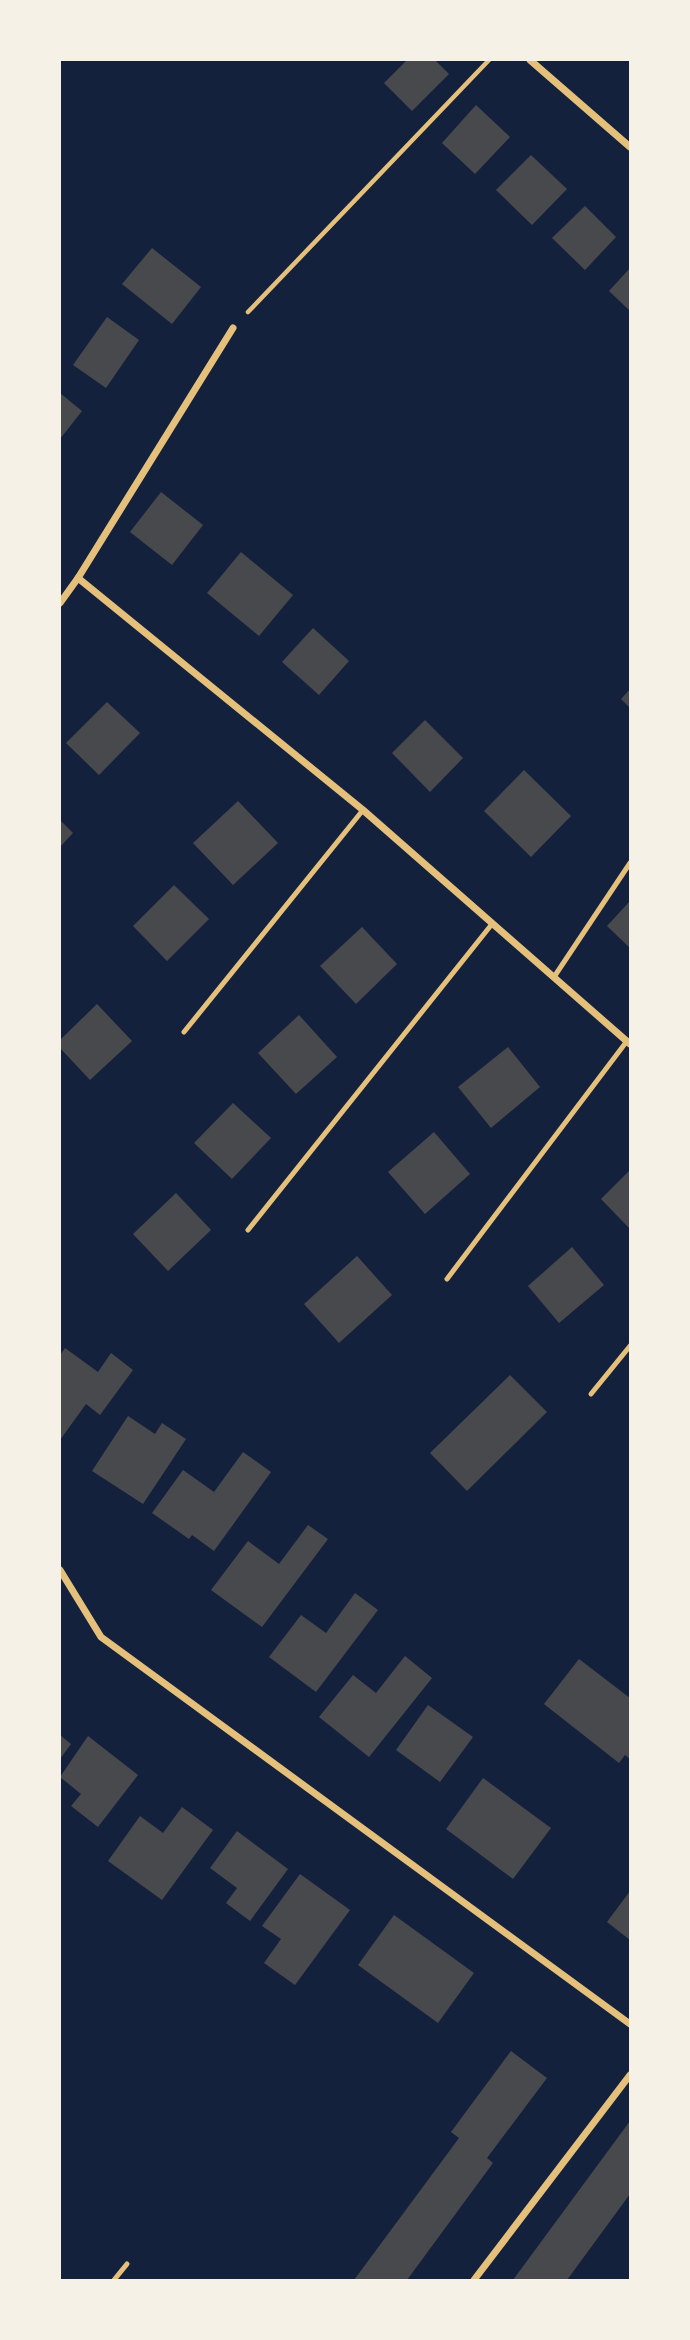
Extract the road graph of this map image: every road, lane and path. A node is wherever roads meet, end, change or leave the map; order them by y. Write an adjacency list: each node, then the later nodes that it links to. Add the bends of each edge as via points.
1 (489, 60): 4 (path)
2 (530, 60): 3 (street)
3 (631, 147)
4 (233, 328): 5 (street)
5 (78, 578): 6 (street); 7 (street)
6 (60, 603)
7 (362, 810): 9 (street); 11 (lane)
8 (631, 863): 10 (lane)
9 (492, 924): 10 (street); 13 (lane)
10 (554, 977): 12 (street)
11 (184, 1032)
12 (629, 1043): 14 (lane)
13 (247, 1230)
14 (447, 1279)
15 (631, 1346): 16 (lane)
16 (591, 1394)
17 (60, 1570): 18 (street, via 101,1637)
18 (631, 2024)
19 (631, 2075): 22 (street)
20 (127, 2264): 21 (lane)
21 (114, 2280)
22 (474, 2280)

